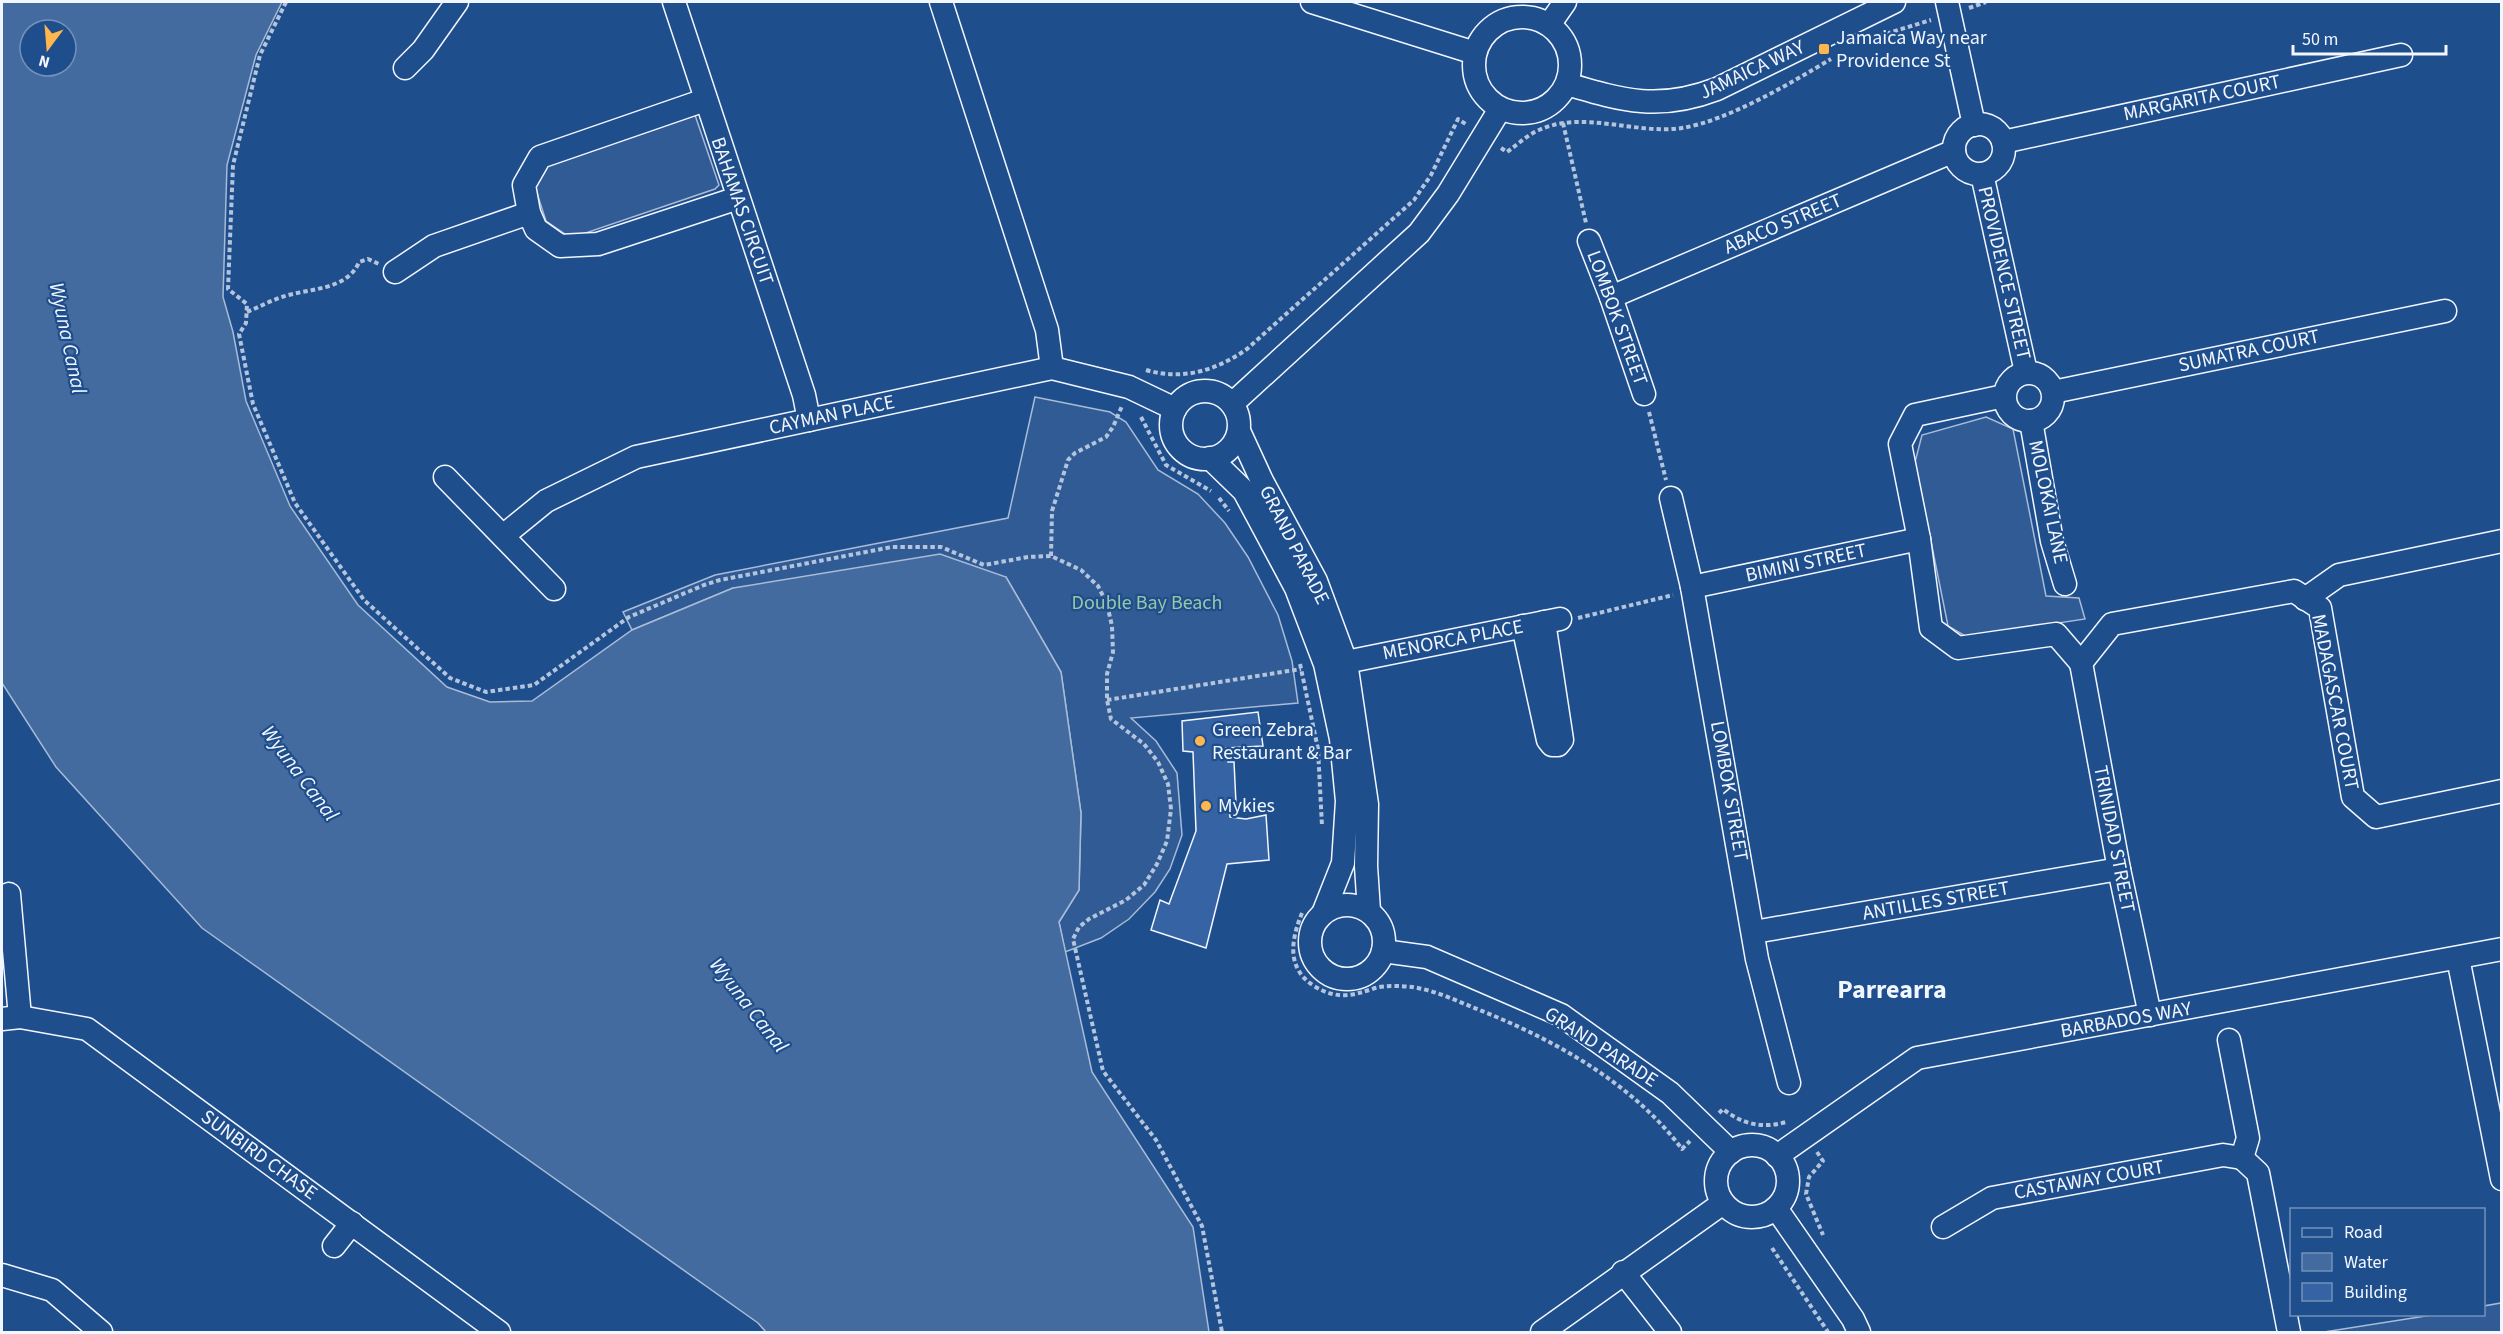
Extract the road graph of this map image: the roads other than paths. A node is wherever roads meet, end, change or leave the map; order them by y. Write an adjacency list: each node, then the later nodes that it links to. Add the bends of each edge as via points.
1 (457, 2): 11 (street)
2 (674, 2): 13 (street, BAHAMAS CIRCUIT)
3 (941, 2): 25 (street, via 1047,330)
4 (1312, 2): 9 (street)
5 (1565, 2): 8 (street)
6 (1894, 2): 12 (street, JAMAICA WAY, via 1696,97 1657,103 1632,101)
7 (1948, 8): 15 (street)
8 (1549, 25): 9 (street, via 1532,18 1514,17 1483,36); 12 (street, via 1569,51 1571,68)
9 (1475, 53): 14 (street, via 1473,69 1478,85)
10 (2402, 55): 16 (street, MARGARITA COURT)
11 (405, 68)
12 (1567, 84): 14 (street, via 1558,98 1531,113)
13 (705, 100): 19 (street, BAHAMAS CIRCUIT); 20 (street, via 540,157 524,185)
14 (1500, 109): 30 (street, via 1419,233)
15 (1974, 125): 16 (street, via 1991,127); 17 (street, via 1961,133)
16 (2003, 142): 18 (street, via 2005,150 1997,168)
17 (1954, 151): 18 (street, via 1963,169); 23 (street, ABACO STREET)
18 (1982, 174): 26 (street, PROVIDENCE STREET)
19 (738, 198): 20 (street, via 598,244 560,246 536,229); 32 (street, BAHAMAS CIRCUIT)
20 (529, 213): 22 (street, via 434,246)
21 (1588, 241): 23 (street, LOMBOK STREET)
22 (395, 272)
23 (1611, 297): 28 (street, LOMBOK STREET)
24 (2445, 311): 27 (street, SUMATRA COURT)
25 (1052, 368): 31 (street, CAYMAN PLACE, via 1126,401); 32 (street, CAYMAN PLACE)
26 (2026, 372): 27 (street, via 2043,377); 29 (street, via 2011,380)
27 (2053, 392): 33 (street, via 2049,410)
28 (1644, 394)
29 (2004, 396): 33 (street, via 2012,414); 39 (street, via 1915,415 1900,444)
30 (1232, 404): 31 (street, via 1224,396 1202,391 1182,400); 34 (street)
31 (1175, 409): 35 (street, via 1171,427 1178,444 1192,456)
32 (809, 420): 38 (street, CAYMAN PLACE, via 636,457 546,501)
33 (2031, 421): 41 (street, MOLOKAI LANE, via 2052,541)
34 (1239, 431): 35 (street, via 1229,449); 46 (street, GRAND PARADE, via 1316,581)
35 (1210, 458): 51 (street, GRAND PARADE, via 1244,491 1296,588 1325,664 1341,739 1347,801 1343,863)
36 (446, 477): 38 (street)
37 (1671, 498): 42 (street, LOMBOK STREET)
38 (503, 536): 43 (street)
39 (1919, 539): 42 (street, BIMINI STREET); 47 (street, via 1931,628 1958,648 2056,634)
40 (2502, 541): 44 (street, via 2339,575)
41 (2066, 584)
42 (1692, 587): 53 (street, LOMBOK STREET)
43 (554, 589)
44 (2306, 598): 47 (street, via 2294,591 2112,624); 48 (street, MADAGASCAR COURT, via 2320,608 2353,796 2376,817)
45 (1542, 622): 46 (street, MENORCA PLACE)
46 (1346, 662): 52 (street, GRAND PARADE, via 1367,804)
47 (2081, 663): 49 (street, TRINIDAD STREET)
48 (2502, 791)
49 (2119, 869): 53 (street, ANTILLES STREET); 57 (street, TRINIDAD STREET)
50 (9, 894): 58 (street)
51 (1315, 908): 52 (street, via 1346,904); 55 (street, via 1309,946 1320,968 1338,977 1357,978 1373,968)
52 (1369, 911): 55 (street, via 1382,929)
53 (1754, 932): 60 (street, LOMBOK STREET, via 1757,959)
54 (2502, 949): 56 (street, BARBADOS WAY)
55 (1383, 951): 61 (street, GRAND PARADE, via 1427,957 1561,1015 1670,1093)
56 (2458, 958): 57 (street, BARBADOS WAY); 64 (street)
57 (2150, 1015): 62 (street, BARBADOS WAY, via 1917,1058)
58 (11, 1018): 67 (street, SUNBIRD CHASE, via 87,1029)
59 (2229, 1040): 63 (street, via 2248,1138)
60 (1790, 1083)
61 (1731, 1152): 62 (street, via 1750,1145); 65 (street, via 1723,1160 1716,1181)
62 (1778, 1156): 66 (street, via 1788,1176 1787,1188)
63 (2242, 1158): 68 (street, CASTAWAY COURT, via 2223,1155 1992,1198); 77 (street, via 2258,1173)
64 (2502, 1179)
65 (1723, 1203): 66 (street, via 1748,1216 1766,1215); 70 (street)
66 (1776, 1208): 76 (street)
67 (352, 1223): 69 (street); 73 (street, SUNBIRD CHASE)
68 (1943, 1227)
69 (334, 1246)
70 (1623, 1272): 74 (street); 75 (street)
71 (2, 1275): 72 (street, via 52,1290)
72 (101, 1332)
73 (500, 1332)
74 (1542, 1332)
75 (1670, 1332)
76 (1859, 1332)
77 (2289, 1332)

